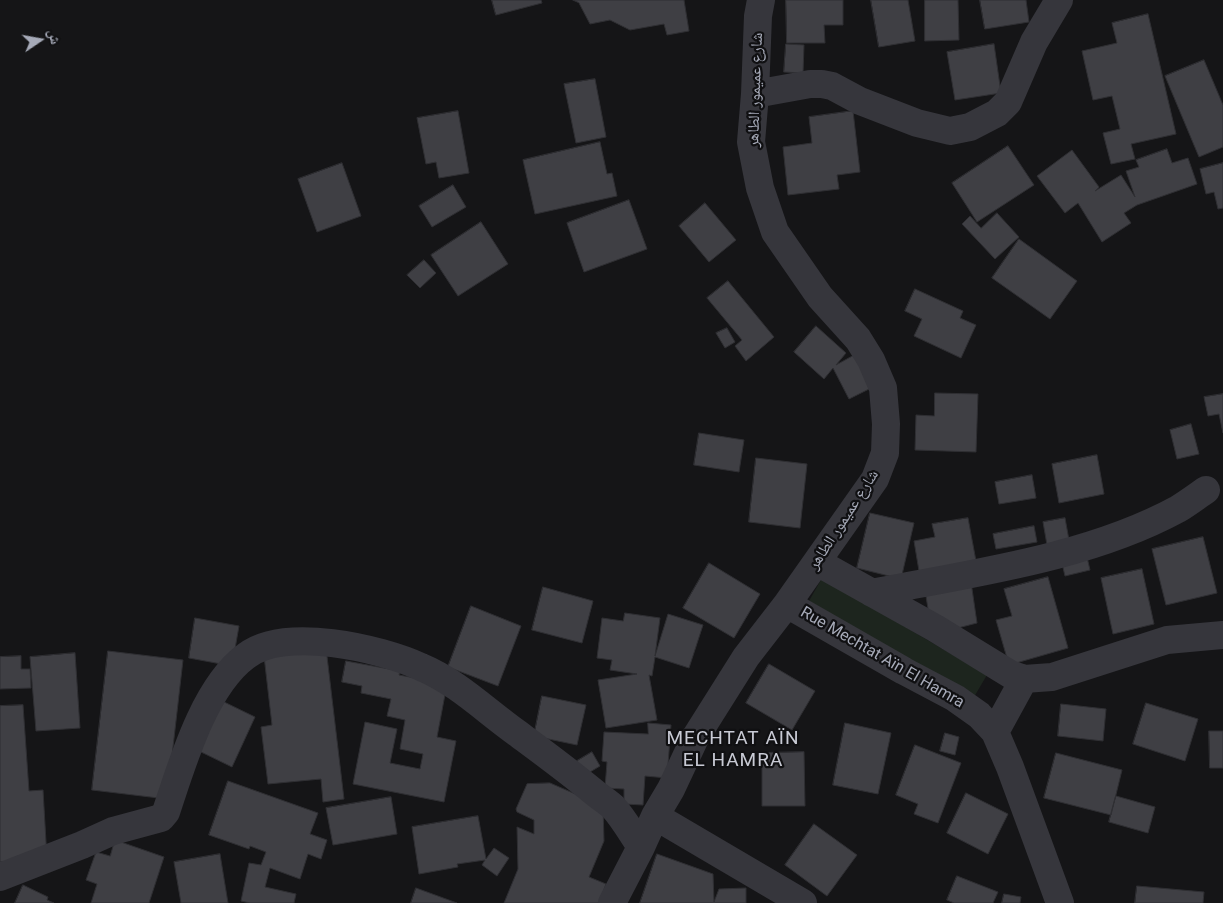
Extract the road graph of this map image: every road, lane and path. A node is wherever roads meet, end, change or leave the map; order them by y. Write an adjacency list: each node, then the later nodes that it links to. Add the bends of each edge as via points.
1 (761, 0): 3 (street, شارع عميمور الطاهر)
2 (1059, 0): 3 (street, via 1034,42 1008,102 997,113 970,127 950,131 917,123 822,84)
3 (755, 94): 5 (street, شارع عميمور الطاهر, via 751,142 760,188 775,232 820,297 858,339 883,388 885,453 875,480)
4 (1206, 490): 6 (street, via 1139,527 1091,544 1039,559)
5 (817, 562): 6 (street); 7 (street, شارع عميمور الطاهر)
6 (872, 593): 9 (street, via 1010,674)
7 (787, 604): 10 (street, Rue Mechtat Aïn El Hamra, via 955,698); 11 (street, شارع عميمور الطاهر, via 746,658 695,738)
8 (1223, 635): 9 (street, via 1167,640 1052,677)
9 (1024, 679): 10 (street)
10 (995, 732): 16 (street, Rue Mechtat Aïn El Hamra)
11 (655, 816): 12 (street, شارع عميمور الطاهر); 15 (street)
12 (641, 847): 13 (street, via 613,807 569,770 453,684 421,667 379,652 320,642 282,642 261,646 245,656 226,675 207,706 161,818 113,831); 14 (street, شارع عميمور الطاهر)
13 (0, 877)
14 (612, 903)
15 (803, 903)
16 (1060, 903)

